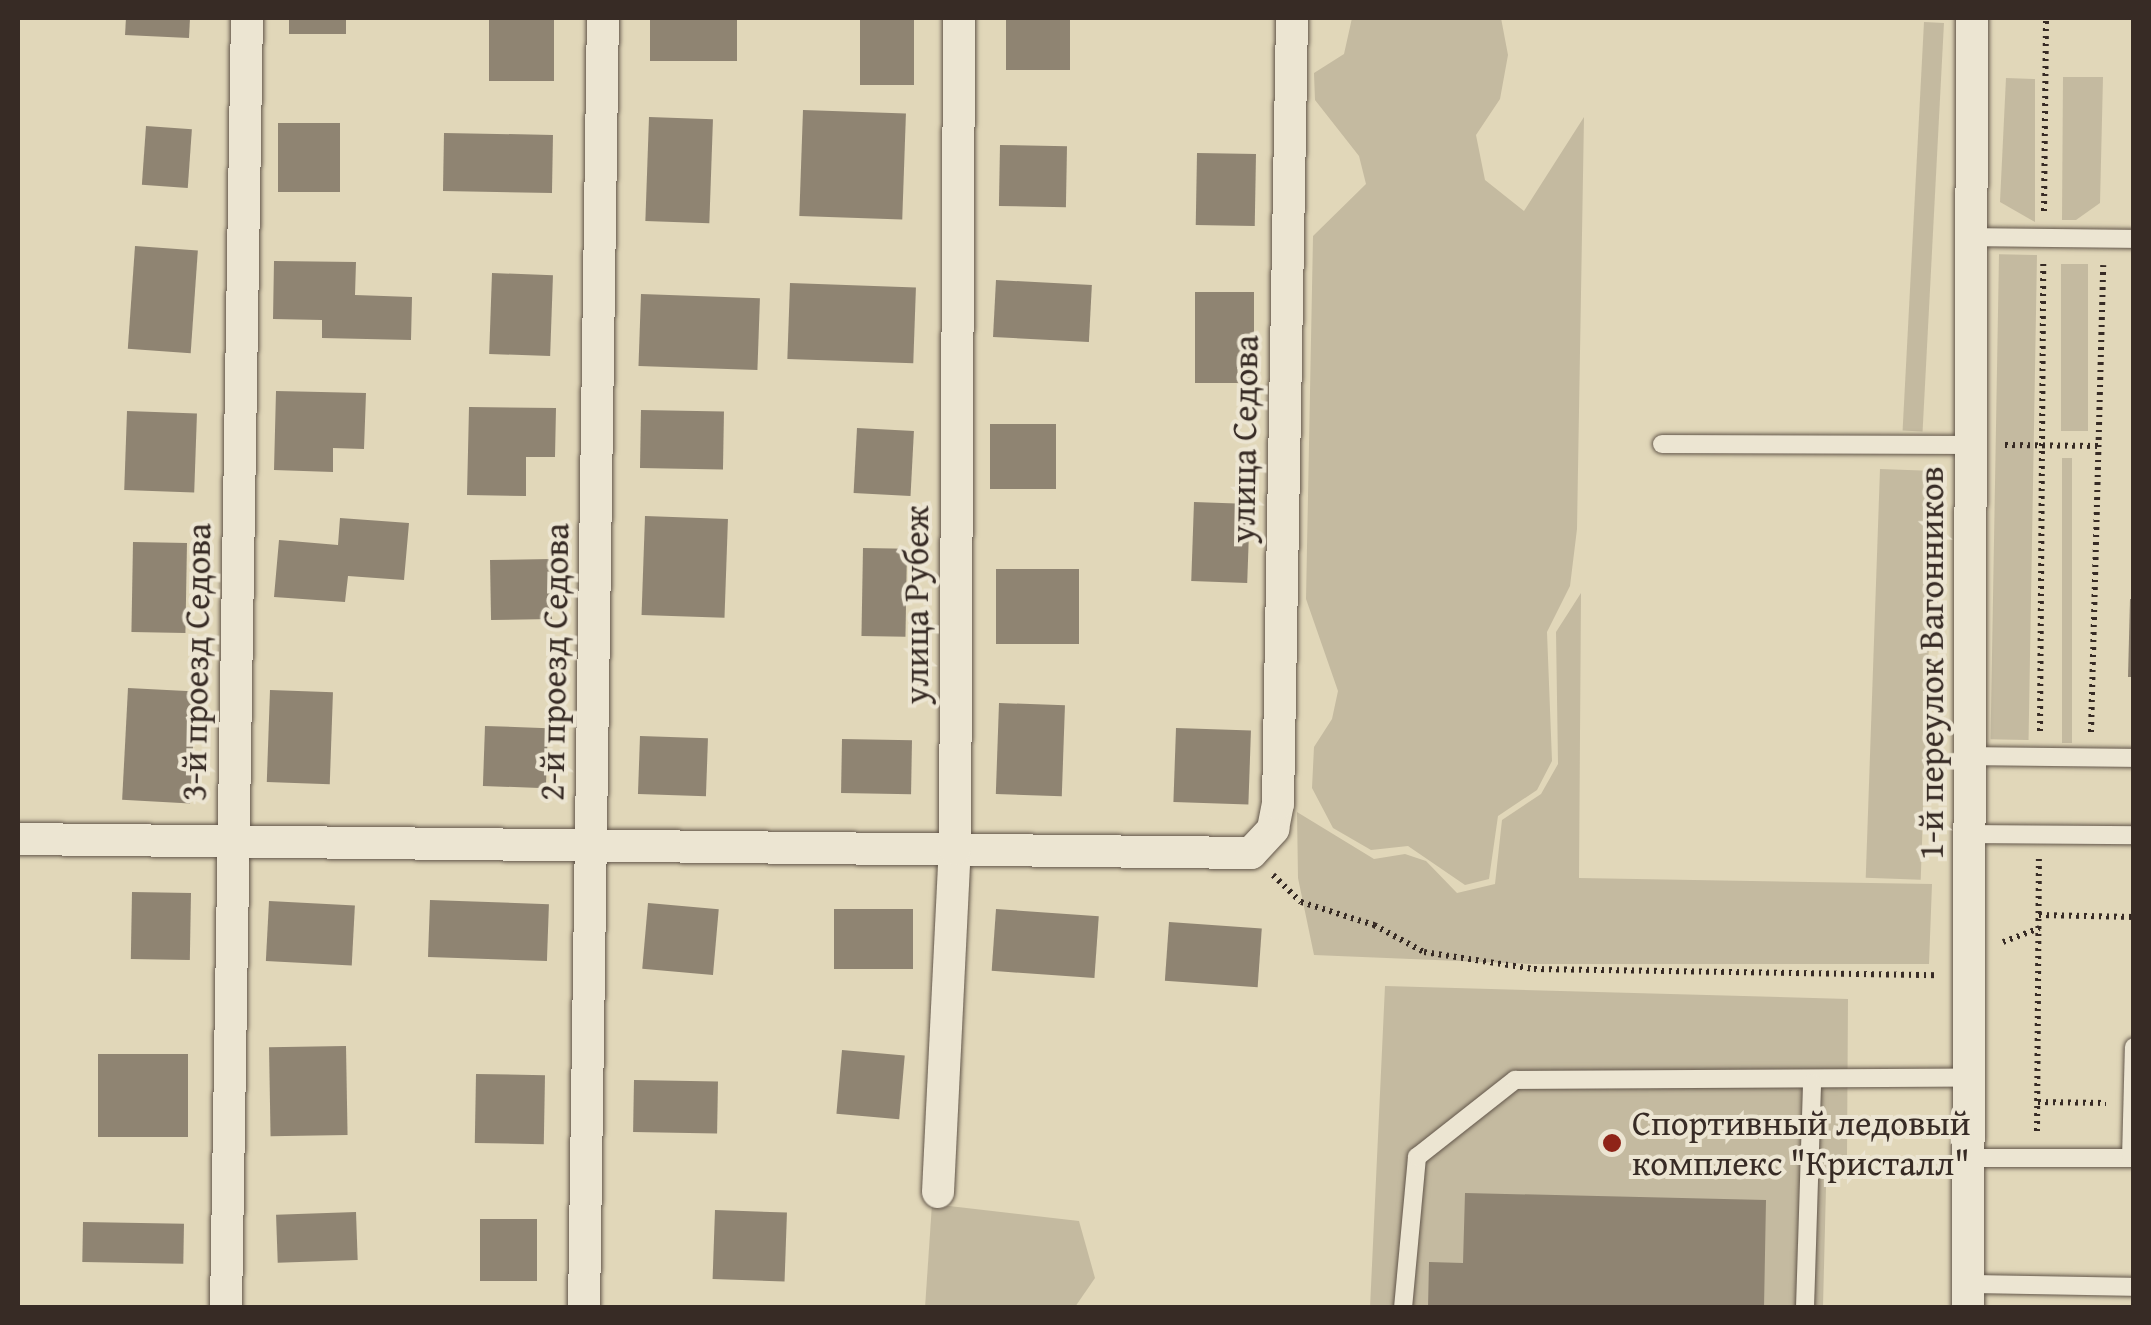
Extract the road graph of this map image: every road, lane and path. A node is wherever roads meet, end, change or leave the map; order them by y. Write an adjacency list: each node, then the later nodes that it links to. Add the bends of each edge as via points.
1 (247, 18): 23 (street, 3-й проезд Седова)
2 (603, 18): 24 (street, 2-й проезд Седова)
3 (960, 18): 25 (street, улица Рубеж)
4 (1292, 18): 26 (street, улица Седова, via 1278,804 1273,829)
5 (1972, 18): 7 (street, 1-й переулок Вагонников)
6 (2046, 18): 8 (path)
7 (1971, 237): 8 (lane); 12 (street, 1-й переулок Вагонников)
8 (2044, 238): 9 (lane); 13 (path)
9 (2103, 238): 10 (lane); 14 (path)
10 (2134, 239)
11 (1662, 444): 12 (lane)
12 (1971, 445): 13 (path); 15 (street, 1-й переулок Вагонников)
13 (2042, 446): 14 (path); 16 (path)
14 (2099, 446): 17 (path)
15 (1970, 756): 16 (lane); 19 (street, 1-й переулок Вагонников)
16 (2040, 757): 17 (lane)
17 (2090, 757): 18 (lane)
18 (2134, 758)
19 (1972, 834): 20 (lane); 31 (street, 1-й переулок Вагонников)
20 (2040, 834): 21 (lane); 27 (path)
21 (2134, 835)
22 (18, 839): 23 (street)
23 (233, 842): 24 (street); 43 (street, 3-й проезд Седова)
24 (591, 845): 25 (street); 44 (street, 2-й проезд Седова)
25 (955, 849): 26 (street); 40 (street, улица Рубеж)
26 (1251, 853): 31 (path, via 1301,902 1374,925 1424,952 1534,969)
27 (2039, 915): 28 (path); 29 (path)
28 (2134, 917)
29 (2039, 928): 30 (path); 35 (path)
30 (2000, 944)
31 (1969, 976): 33 (street, 1-й переулок Вагонников)
32 (2134, 1047): 36 (lane)
33 (1968, 1078): 34 (lane); 38 (street, 1-й переулок Вагонников)
34 (1812, 1082): 37 (lane); 45 (lane, via 1516,1080 1416,1157)
35 (2038, 1102): 36 (path); 38 (path, via 2037,1132)
36 (2132, 1104): 39 (lane)
37 (1810, 1130): 38 (path); 46 (lane)
38 (1968, 1145): 39 (lane); 42 (street, 1-й переулок Вагонников)
39 (2132, 1158)
40 (938, 1192)
41 (2134, 1287): 42 (lane)
42 (1968, 1296)
43 (226, 1308)
44 (584, 1308)
45 (1404, 1308)
46 (1805, 1308)

